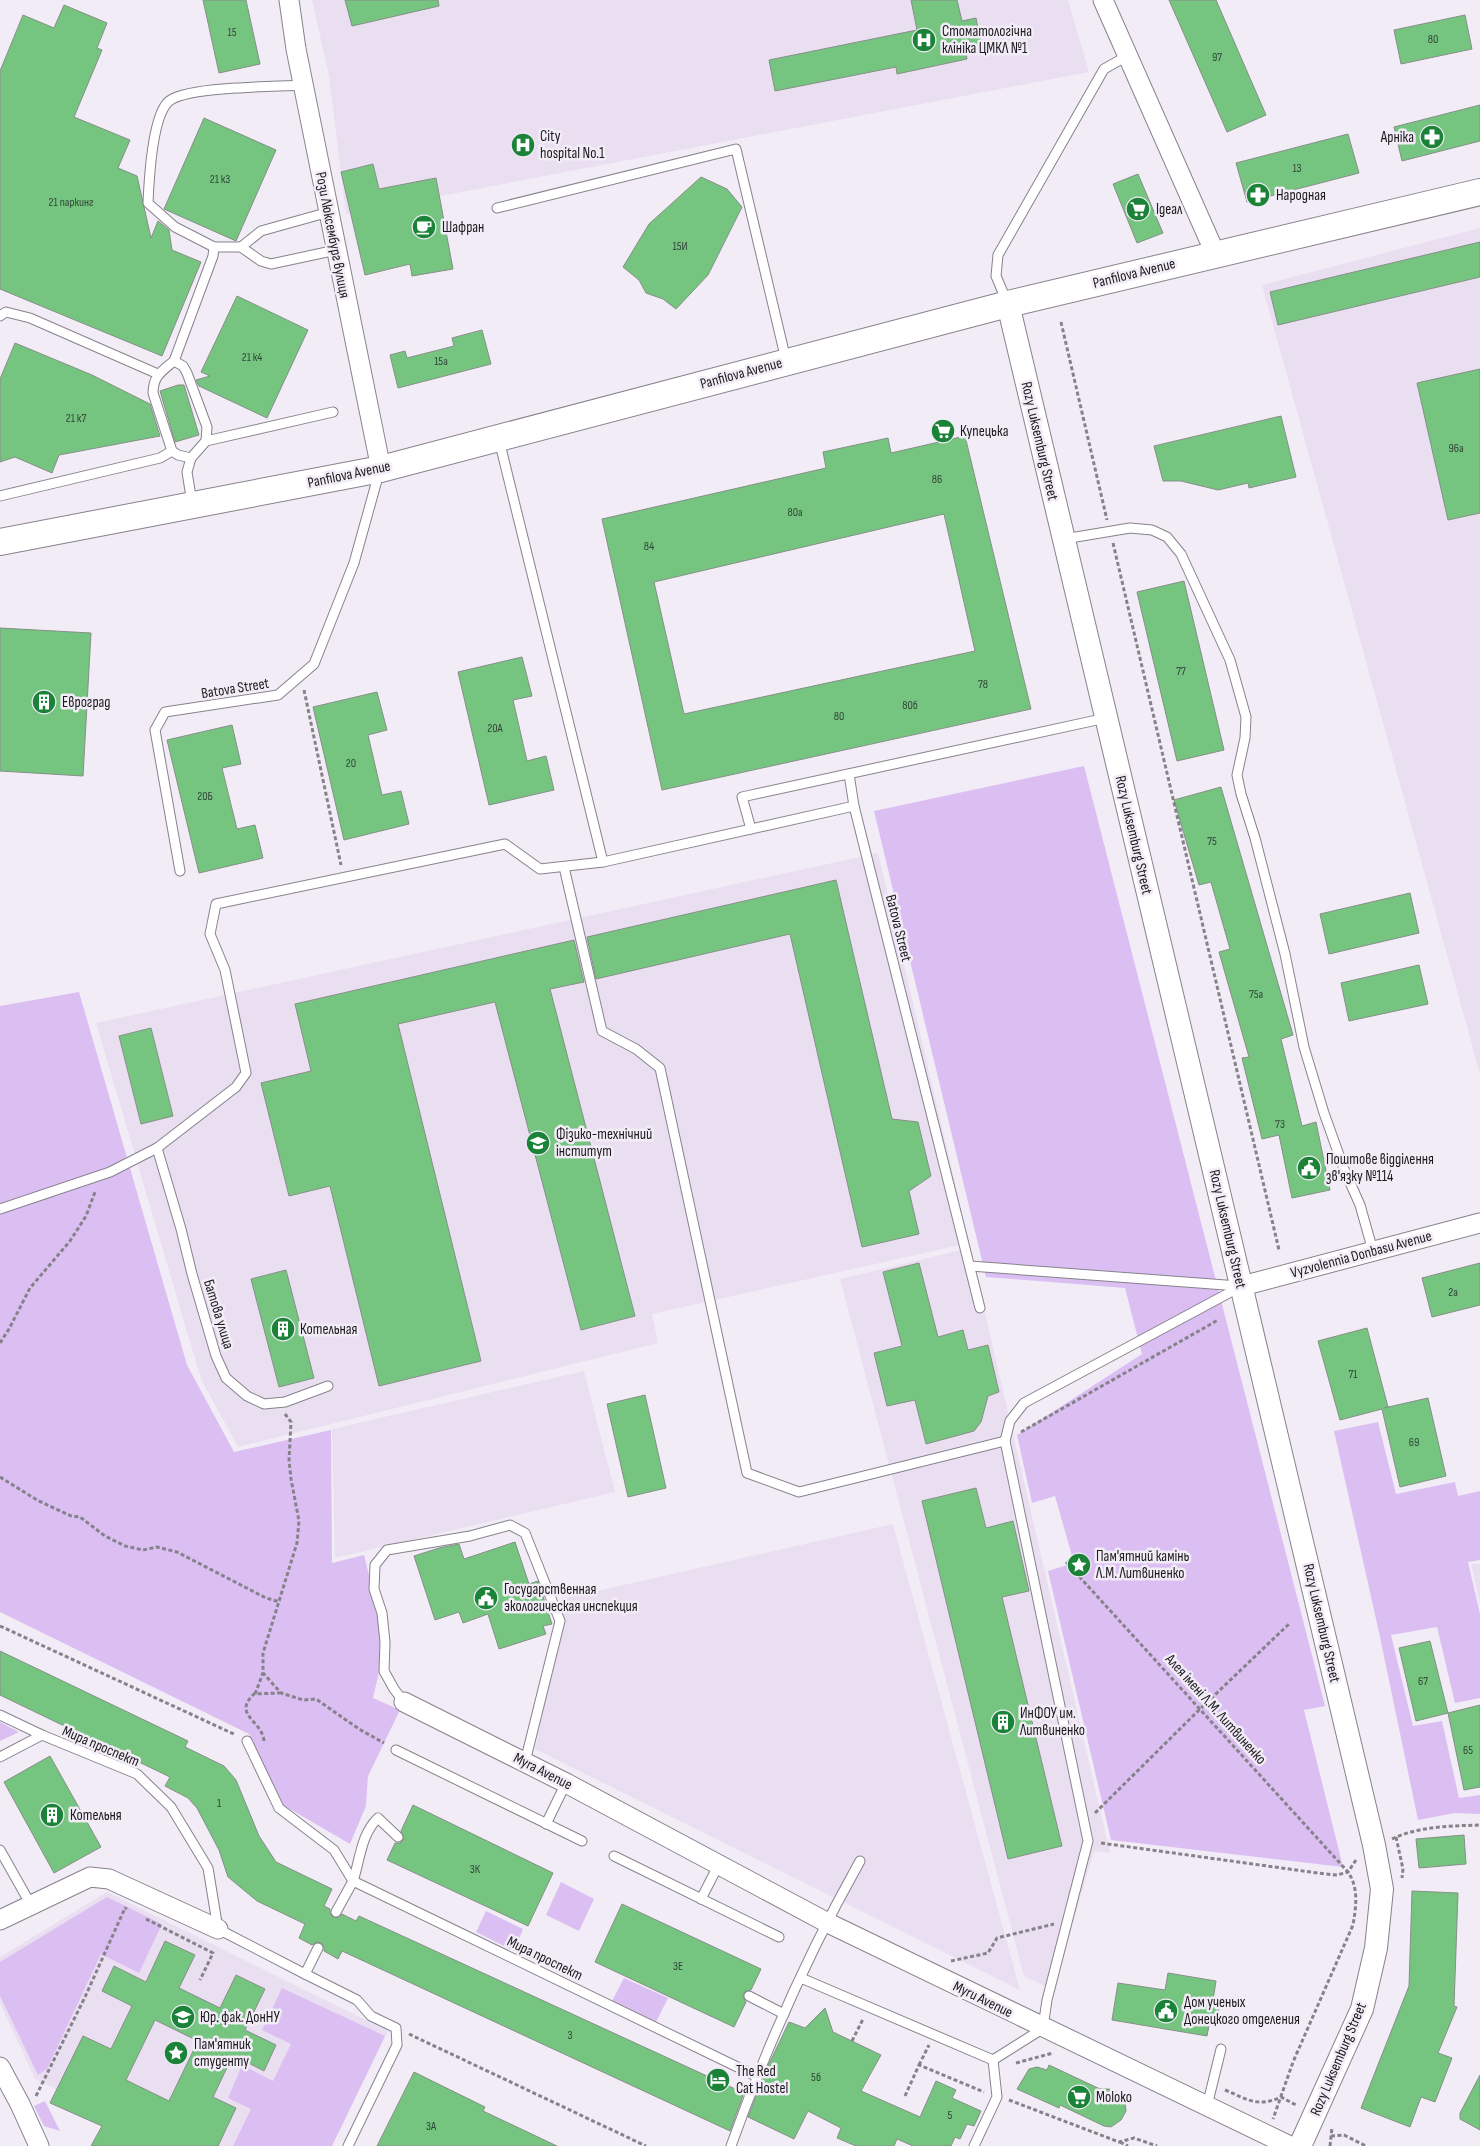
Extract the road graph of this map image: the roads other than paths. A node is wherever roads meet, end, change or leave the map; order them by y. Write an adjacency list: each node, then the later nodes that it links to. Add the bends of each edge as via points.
1 (289, 0): 4 (street, Рози Люксембург вулиця)
2 (1102, 0): 3 (street)
3 (1127, 56): 11 (street); 12 (lane, via 1104,69 998,255 996,276)
4 (303, 86): 7 (street, Рози Люксембург вулиця); 8 (lane, via 204,91 177,97 168,102 161,113 150,163 148,202 175,227)
5 (1480, 192): 11 (main road, Panfilova Avenue)
6 (497, 208): 15 (lane, via 736,149)
7 (329, 212): 9 (lane, via 262,231); 10 (street, Рози Люксембург вулиця)
8 (214, 247): 9 (lane); 14 (lane)
9 (240, 247): 10 (lane, via 261,262 271,264)
10 (336, 250): 22 (street, Рози Люксембург вулиця)
11 (1215, 253): 12 (main road, Panfilova Avenue)
12 (1008, 304): 15 (main road, Panfilova Avenue); 25 (street, Rozy Luksemburg Street)
13 (0, 316): 16 (lane, via 6,312 30,318)
14 (174, 361): 16 (lane); 19 (lane, via 187,373 207,427)
15 (786, 361): 18 (main road, Panfilova Avenue)
16 (158, 374): 20 (lane, via 153,383 153,393)
17 (333, 412): 19 (lane)
18 (498, 438): 22 (main road, Panfilova Avenue); 31 (lane)
19 (206, 441): 21 (lane)
20 (172, 451): 21 (lane); 23 (lane, via 160,458)
21 (191, 458): 24 (lane, via 188,472)
22 (381, 469): 24 (main road, Panfilova Avenue); 33 (lane, Batova Street, via 354,564 314,664 278,695 165,712 155,730)
23 (0, 496)
24 (193, 505): 26 (main road, Panfilova Avenue)
25 (1064, 539): 27 (street, Rozy Luksemburg Street); 37 (lane, via 1130,528 1152,530 1167,537 1180,554 1230,660 1246,717 1237,774 1241,794 1285,954 1304,1047)
26 (0, 542)
27 (1106, 718): 28 (lane); 39 (street, Rozy Luksemburg Street)
28 (849, 774): 29 (lane, Batova Street); 30 (lane, via 742,797)
29 (854, 806): 30 (lane); 38 (lane, Batova Street)
30 (751, 829): 31 (lane)
31 (603, 862): 32 (lane)
32 (564, 867): 34 (lane, via 540,869 505,844 216,904 210,934 225,970 246,1073 236,1087); 42 (lane, via 602,1032 636,1049 660,1068 748,1473 799,1492)
33 (180, 871)
34 (156, 1148): 35 (lane, via 110,1172); 41 (lane, Батова улица, via 216,1356 226,1378 264,1404 285,1402)
35 (0, 1210)
36 (1480, 1223): 37 (street, Vyzvolennia Donbasu Avenue)
37 (1373, 1251): 39 (street, Vyzvolennia Donbasu Avenue)
38 (970, 1266): 39 (lane); 40 (lane, Batova Street)
39 (1242, 1286): 42 (lane, via 1024,1403 1010,1421); 83 (street, Rozy Luksemburg Street, via 1382,1889 1376,1948 1362,2010)
40 (980, 1308)
41 (328, 1386)
42 (1005, 1441): 71 (lane, via 1088,1841 1066,1921)
43 (404, 1702): 49 (street, Myra Avenue); 49 (lane, via 384,1671 386,1642 382,1613 374,1589 375,1565 387,1550 470,1536 510,1525 525,1533 560,1621)
44 (0, 1715): 45 (lane, Мира проспект)
45 (42, 1735): 48 (lane); 64 (lane, Мира проспект, via 137,1774 171,1807 208,1868)
46 (247, 1741): 58 (lane, via 279,1808 334,1850)
47 (396, 1750): 51 (lane)
48 (0, 1757)
49 (525, 1762): 50 (street, Myra Avenue)
50 (566, 1783): 51 (lane); 57 (street, Myru Avenue)
51 (546, 1824): 53 (lane)
52 (398, 1837): 58 (lane, via 378,1818 364,1838)
53 (582, 1841)
54 (0, 1850): 60 (lane)
55 (614, 1856): 59 (lane)
56 (860, 1860): 63 (lane)
57 (719, 1864): 59 (lane); 63 (street, Myru Avenue)
58 (353, 1881): 61 (lane); 75 (lane, Мира проспект)
59 (701, 1899): 65 (lane)
60 (31, 1905): 62 (street); 64 (street, via 90,1877 100,1877)
61 (336, 1912)
62 (0, 1920)
63 (826, 1922): 68 (lane); 71 (street, Myru Avenue)
64 (218, 1930): 67 (lane)
65 (779, 1937)
66 (318, 1948): 67 (lane)
67 (305, 1974): 79 (lane, via 357,2000 371,2016 396,2028 397,2045)
68 (801, 1978): 70 (lane); 73 (lane)
69 (748, 1996): 70 (lane)
70 (784, 2014): 75 (lane)
71 (1043, 2027): 73 (lane); 77 (street, Myru Avenue)
72 (1221, 2048): 77 (lane)
73 (993, 2060): 81 (lane, via 997,2097)
74 (0, 2067): 76 (street)
75 (756, 2076): 80 (lane)
76 (5, 2088): 78 (street, via 20,2104)
77 (1207, 2106): 82 (street, Myru Avenue)
78 (39, 2146)
79 (348, 2146)
80 (731, 2146)
81 (974, 2146)
82 (1290, 2146)
83 (1300, 2146)

